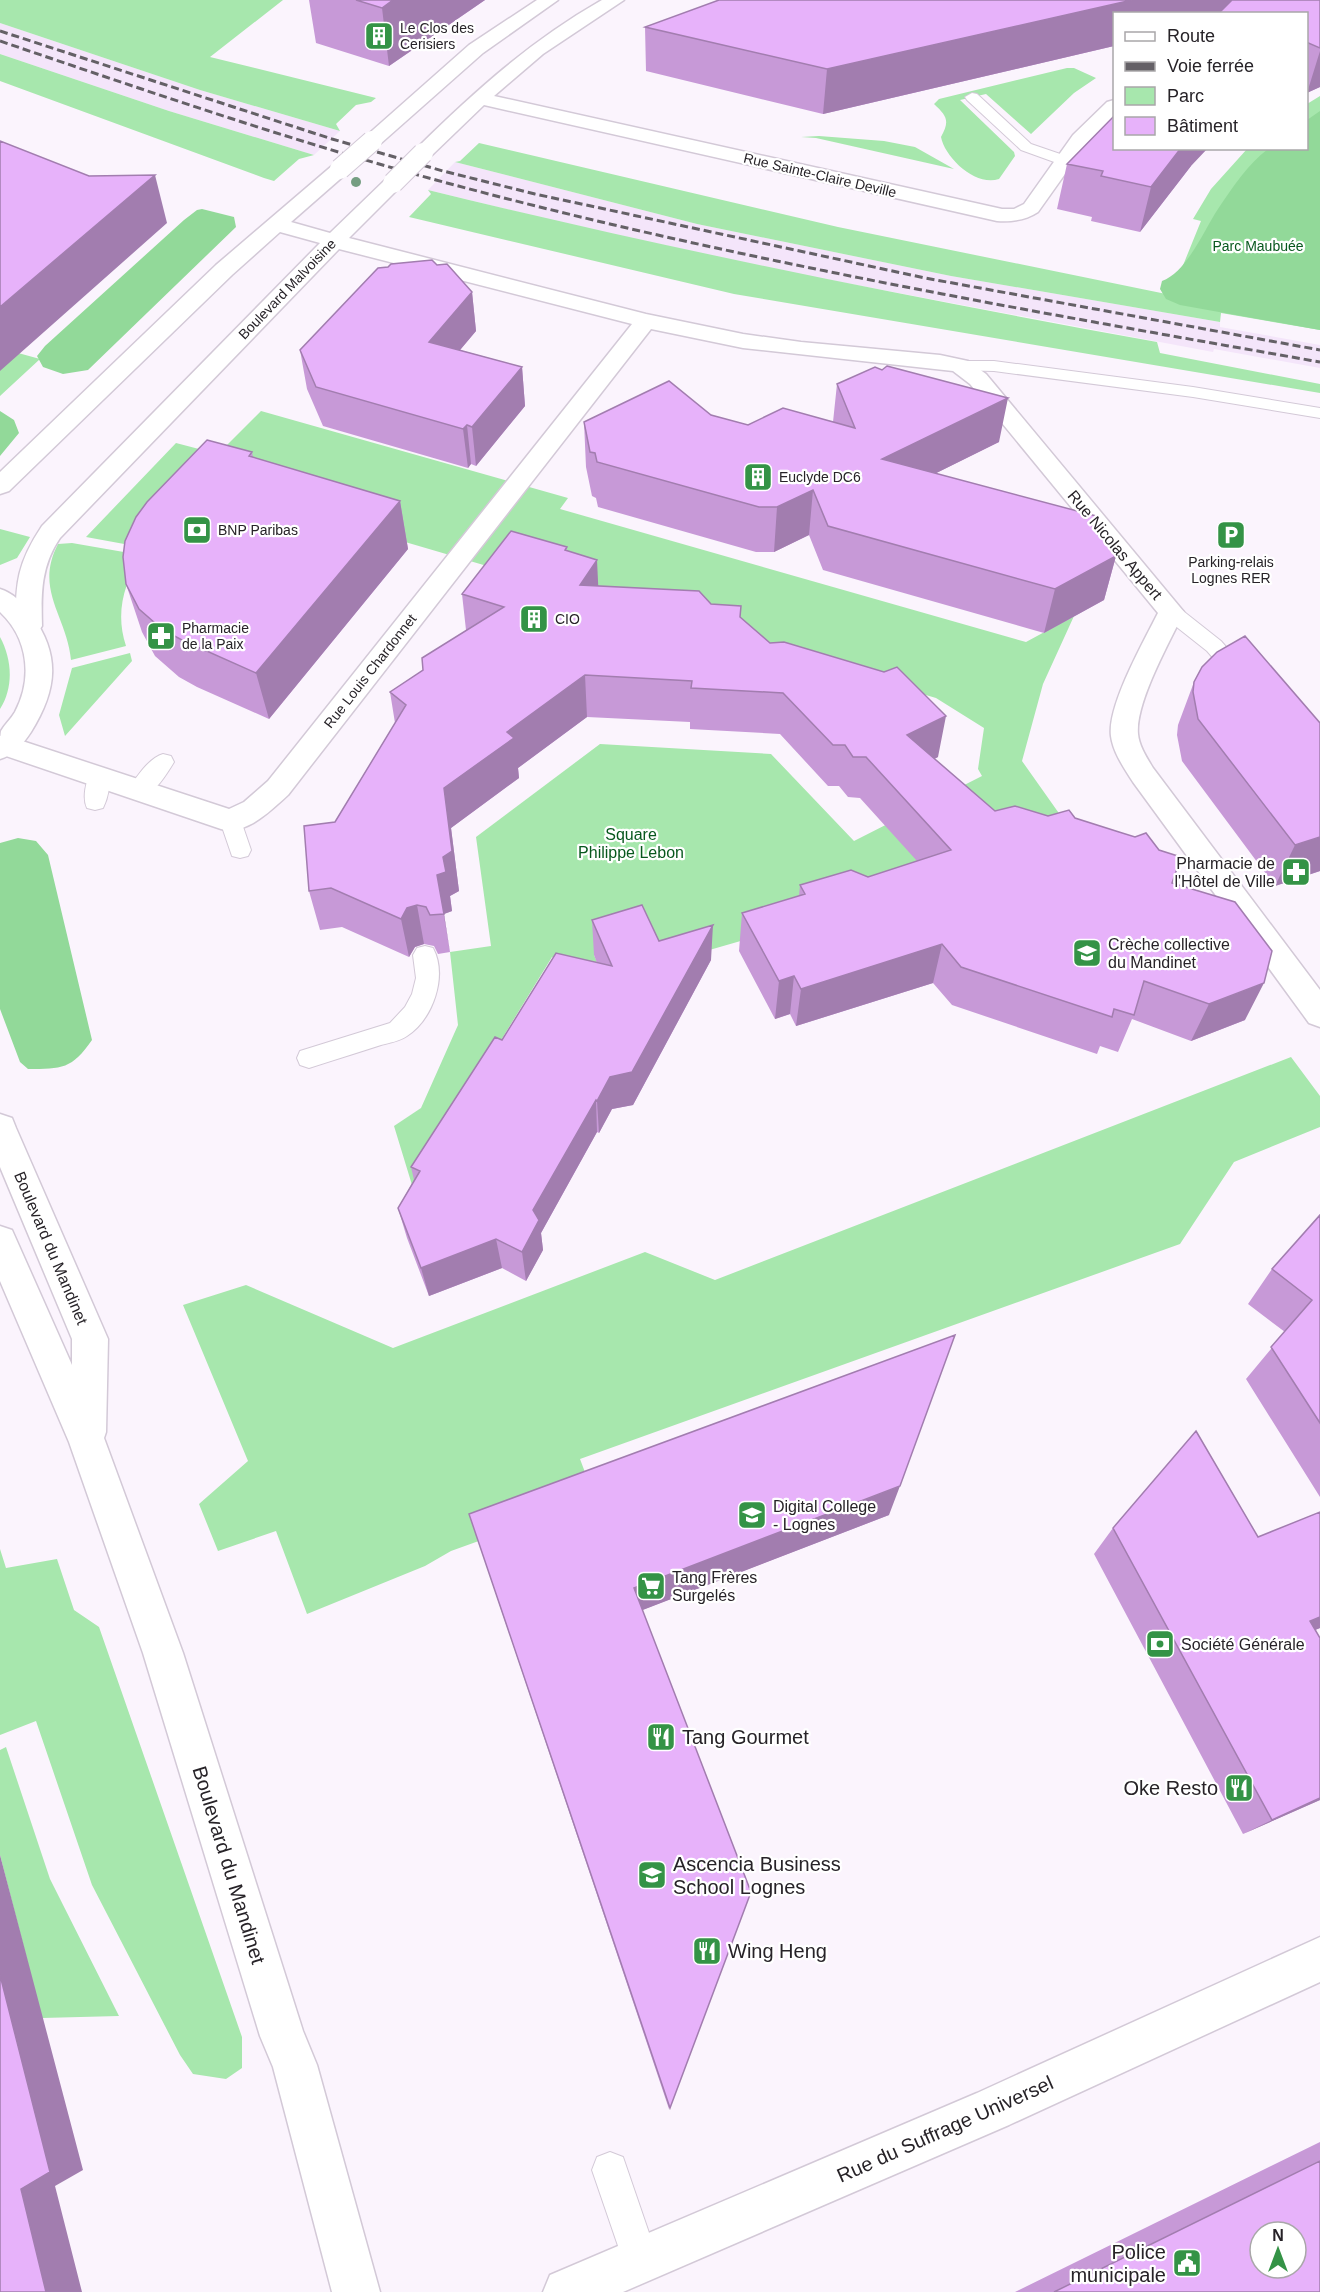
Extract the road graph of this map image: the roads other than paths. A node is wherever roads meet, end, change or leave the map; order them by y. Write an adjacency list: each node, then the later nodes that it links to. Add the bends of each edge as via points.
1 (549, 0): 7 (street, bridge, via 476,49)
2 (615, 0): 4 (street, Boulevard Malvoisine, via 530,54)
3 (972, 97): 6 (lane, via 1026,147)
4 (478, 98): 6 (street, Rue Sainte-Claire Deville, via 997,215 1023,214 1031,208); 8 (street, Boulevard Malvoisine, bridge)
5 (1113, 107): 6 (street, Rue Sainte-Claire Deville)
6 (1063, 160)
7 (278, 225): 8 (street); 12 (street, via 224,270)
8 (334, 241): 9 (street); 15 (street, Boulevard Malvoisine, via 51,532 30,571)
9 (646, 321): 10 (street, via 743,341); 20 (street, Rue Louis Chardonnet, via 278,788 254,809)
10 (960, 366): 11 (lane, via 994,366); 14 (street, Rue Nicolas Appert, via 978,379)
11 (1320, 412)
12 (0, 486)
13 (0, 598): 15 (street)
14 (1171, 612): 16 (lane, via 1214,646); 23 (street, Rue Nicolas Appert, via 1128,709 1123,731 1129,752)
15 (29, 626): 17 (street, via 38,647 41,670 36,695 24,720)
16 (1252, 691)
17 (2, 747): 19 (street, via 97,789)
18 (163, 762): 19 (lane)
19 (140, 791): 20 (street)
20 (231, 821): 21 (lane)
21 (240, 850)
22 (425, 955): 24 (lane, via 428,978 424,994 414,1014 398,1030)
23 (1320, 1014)
24 (309, 1058)
25 (0, 1128): 27 (street, Boulevard du Mandinet, via 90,1339)
26 (0, 1241): 27 (street, Boulevard du Mandinet)
27 (87, 1442): 31 (street, Boulevard du Mandinet, via 163,1653 282,2036 295,2065)
28 (1320, 1959): 30 (street, Rue du Suffrage Universel, via 993,2109)
29 (610, 2170): 30 (lane)
30 (641, 2262): 32 (street, Rue du Suffrage Universel)
31 (356, 2292)
32 (567, 2292)

